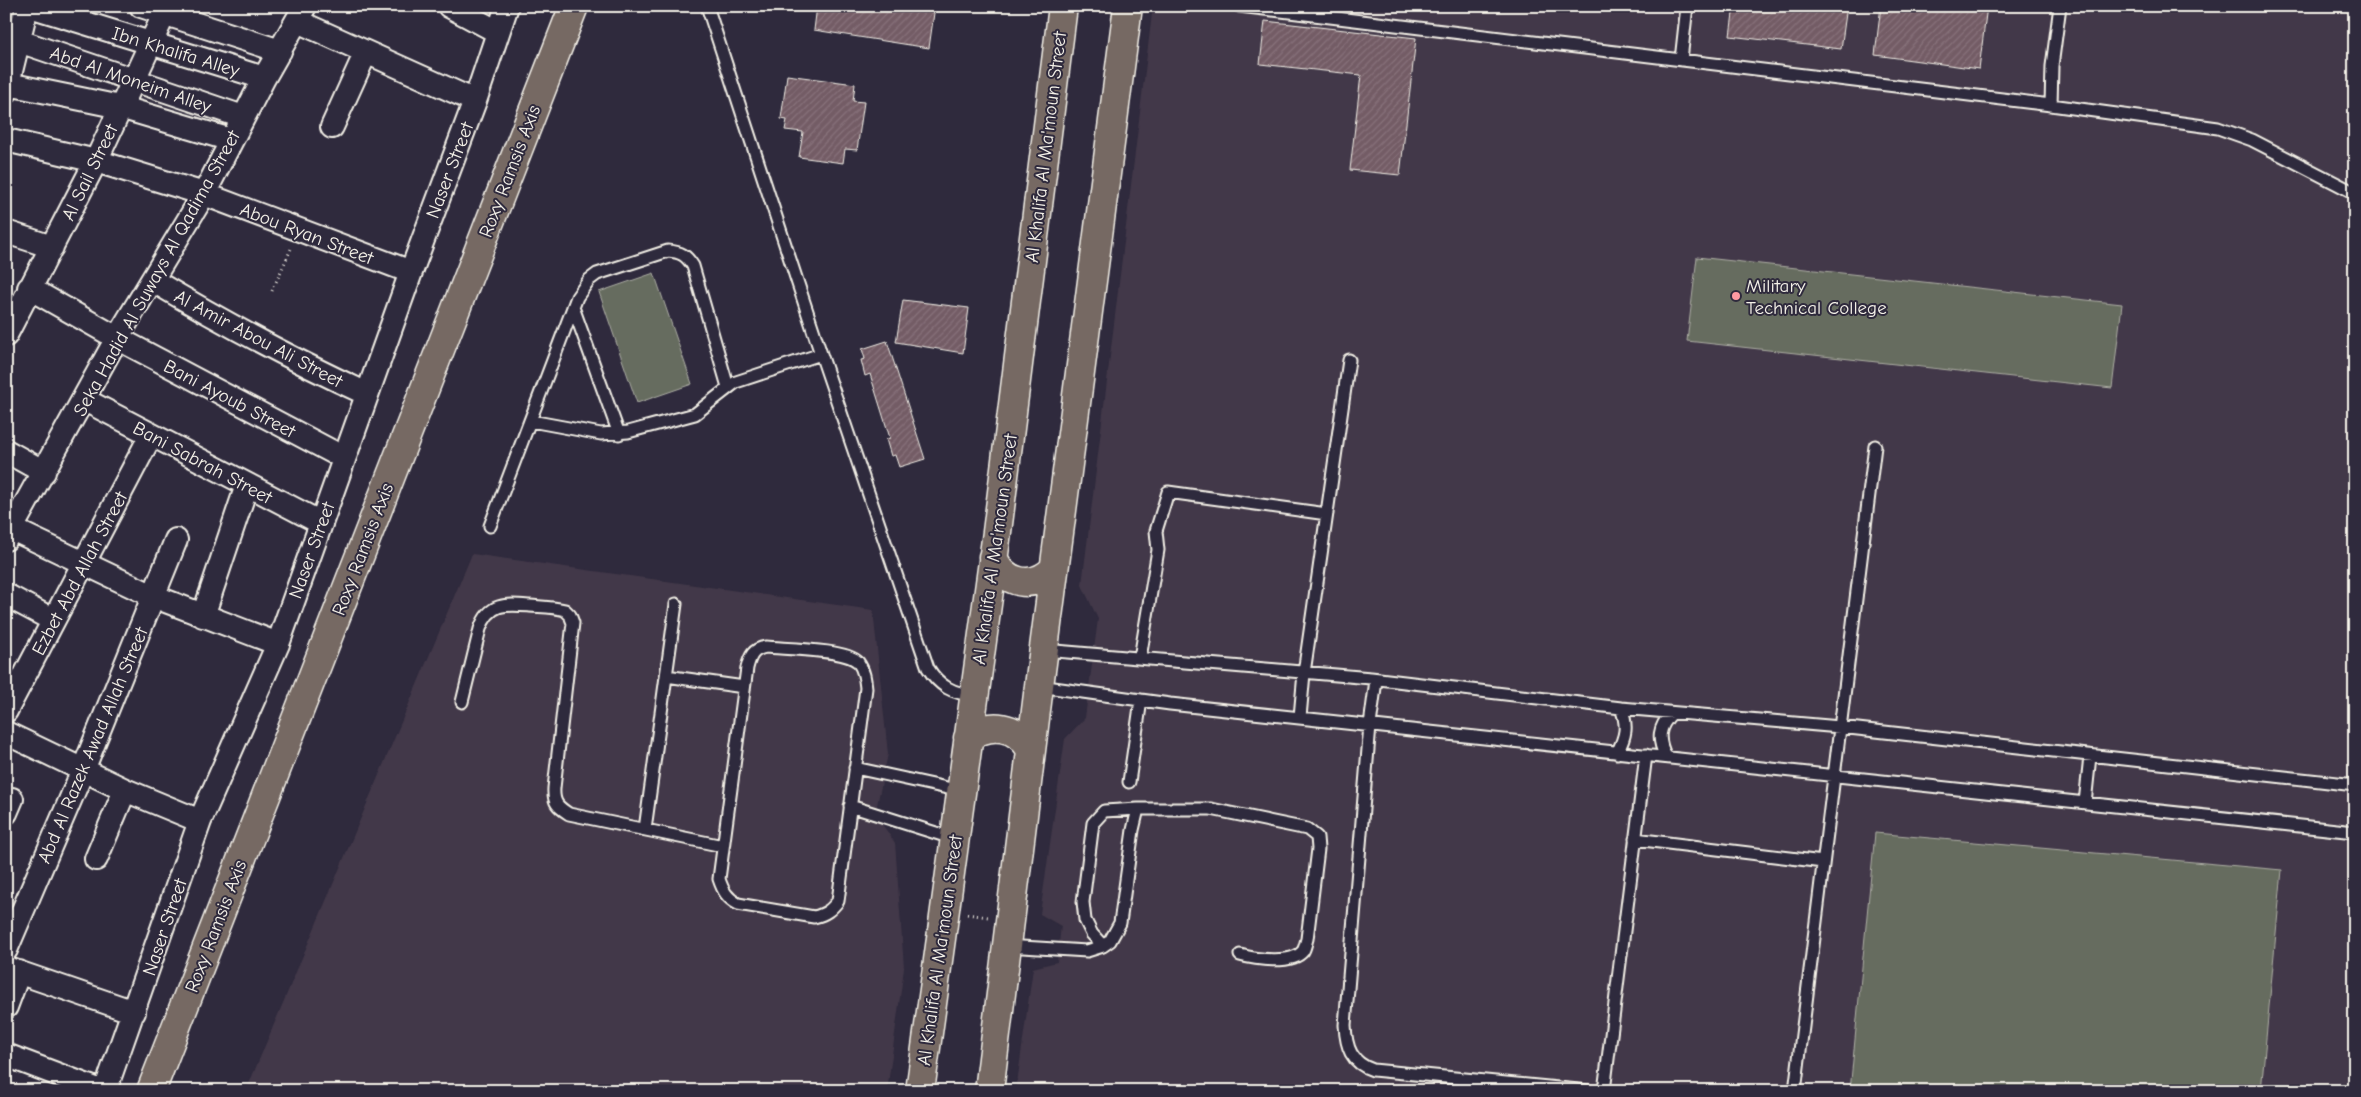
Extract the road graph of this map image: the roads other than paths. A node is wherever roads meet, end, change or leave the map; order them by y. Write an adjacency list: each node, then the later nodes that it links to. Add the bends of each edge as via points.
1 (29, 6): 13 (street, Ibn Khalifa Alley); 16 (street)
2 (141, 6): 12 (street)
3 (449, 6): 15 (street)
4 (507, 6): 15 (street, Naser Street)
5 (574, 6): 120 (main road, Roxy Ramsis Axis)
6 (707, 6): 42 (lane)
7 (1063, 6): 60 (main road, Al Khalifa Al Ma'moun Street)
8 (1128, 6): 62 (main road)
9 (1239, 6): 20 (lane)
10 (1687, 6): 20 (lane)
11 (2060, 6): 25 (lane, via 2052,66)
12 (166, 10): 17 (street, Al Sail Street); 18 (street)
13 (60, 11): 17 (street, Ibn Khalifa Alley)
14 (301, 14): 18 (street, Seka Hadid Al Suways Al Qadima Street); 19 (street)
15 (498, 32): 24 (street, Naser Street)
16 (19, 41): 22 (street, Abd Al Moneim Alley); 23 (street)
17 (151, 43): 21 (street, Ibn Khalifa Alley); 22 (street, Al Sail Street)
18 (280, 51): 21 (street, Seka Hadid Al Suways Al Qadima Street)
19 (366, 52): 24 (street); 28 (street)
20 (1681, 60): 25 (lane)
21 (264, 78): 27 (street, Seka Hadid Al Suways Al Qadima Street)
22 (133, 80): 26 (street, Al Sail Street); 27 (street, Abd Al Moneim Alley)
23 (7, 88): 26 (street)
24 (475, 100): 36 (street, Naser Street)
25 (2051, 105): 32 (lane, via 2218,128 2252,140)
26 (120, 107): 30 (street); 31 (street, Al Sail Street)
27 (243, 117): 30 (street, Seka Hadid Al Suways Al Qadima Street)
28 (332, 127)
29 (6, 140): 31 (street, Abou Ryan Street)
30 (231, 140): 33 (street, Seka Hadid Al Suways Al Qadima Street)
31 (96, 161): 33 (street, Abou Ryan Street); 35 (street, Al Sail Street)
32 (2355, 193)
33 (204, 194): 36 (street, Abou Ryan Street); 37 (street, Seka Hadid Al Suways Al Qadima Street)
34 (6, 232): 35 (street)
35 (52, 247): 38 (street, Al Sail Street)
36 (411, 272): 45 (street, Naser Street)
37 (152, 280): 41 (street, Seka Hadid Al Suways Al Qadima Street); 45 (street, Al Amir Abou Ali Street, via 222,322)
38 (29, 288): 40 (street, Al Sail Street); 41 (street, Bani Ayoub Street)
39 (573, 307): 44 (lane, via 582,288 597,274 668,251 678,252 693,266); 47 (lane); 48 (lane)
40 (6, 335)
41 (117, 338): 46 (street, Seka Hadid Al Suways Al Qadima Street); 52 (street, Bani Ayoub Street)
42 (821, 354): 44 (lane); 76 (lane, via 928,668 942,686 963,695)
43 (1349, 360): 55 (lane)
44 (728, 387): 48 (lane, via 710,405 695,414)
45 (367, 394): 52 (street, Naser Street)
46 (85, 400): 49 (street, Bani Sabrah Street); 53 (street, Seka Hadid Al Suways Al Qadima Street)
47 (530, 421): 48 (lane, via 601,434); 57 (lane)
48 (619, 434)
49 (151, 435): 54 (street, Bani Sabrah Street); 61 (street, Ezbet Abd Allah Street)
50 (1875, 446): 84 (lane)
51 (6, 451): 53 (street)
52 (344, 458): 56 (street, Naser Street)
53 (44, 472): 58 (street, Seka Hadid Al Suways Al Qadima Street)
54 (247, 485): 56 (street, Bani Sabrah Street); 66 (street)
55 (1327, 514): 70 (lane, via 1168,492 1156,531 1158,550); 71 (lane)
56 (321, 523): 68 (street, Naser Street)
57 (490, 526)
58 (9, 534): 61 (street)
59 (176, 540): 64 (street, Abd Al Razek Awad Allah Street)
60 (993, 557): 62 (main road, via 1008,578 1024,583 1041,580); 76 (main road, Al Khalifa Al Ma'moun Street)
61 (84, 564): 64 (street); 67 (street, Ezbet Abd Allah Street)
62 (1054, 569): 69 (main road)
63 (6, 595): 67 (street)
64 (153, 596): 66 (street); 93 (street, Abd Al Razek Awad Allah Street)
65 (676, 604): 72 (lane)
66 (203, 616): 68 (street)
67 (53, 620): 80 (street, Ezbet Abd Allah Street)
68 (278, 644): 102 (street, Naser Street)
69 (1044, 650): 70 (lane); 74 (main road)
70 (1140, 658): 71 (lane)
71 (1304, 673): 73 (lane); 82 (lane)
72 (666, 676): 75 (lane); 103 (lane)
73 (1376, 680): 79 (lane); 83 (lane)
74 (1039, 686): 77 (lane); 87 (main road)
75 (744, 687): 92 (lane, via 749,660 758,648 846,655 858,662 864,672 866,688); 107 (lane)
76 (974, 695): 86 (main road, Al Khalifa Al Ma'moun Street)
77 (1141, 700): 82 (lane); 95 (lane)
78 (462, 702): 103 (lane, via 483,619 490,612 509,605 565,610 572,623 553,798 570,814)
79 (1621, 708): 81 (lane); 88 (lane, via 1627,727 1624,742)
80 (6, 711)
81 (1672, 713): 84 (lane); 91 (lane, via 1661,726 1659,735)
82 (1300, 717): 83 (lane)
83 (1370, 725): 88 (lane); 123 (lane, via 1345,1025 1346,1043 1351,1055 1373,1070)
84 (1840, 727): 90 (lane); 94 (lane)
85 (6, 733): 93 (street)
86 (968, 738): 87 (main road, via 982,730 999,727 1021,737); 98 (main road, Al Khalifa Al Ma'moun Street)
87 (1031, 750): 110 (main road)
88 (1617, 753): 89 (lane)
89 (1646, 755): 91 (lane); 106 (lane)
90 (2090, 756): 96 (lane); 99 (lane)
91 (1666, 757): 94 (lane)
92 (855, 768): 98 (lane); 100 (lane)
93 (83, 770): 97 (street); 112 (street, Abd Al Razek Awad Allah Street)
94 (1833, 775): 99 (lane); 109 (lane)
95 (1129, 782)
96 (2355, 785)
97 (125, 790): 102 (street); 108 (street)
98 (961, 791): 105 (main road, Al Khalifa Al Ma'moun Street)
99 (2086, 803): 104 (lane)
100 (850, 806): 105 (lane); 107 (lane, via 838,900 824,915 814,917 738,904 729,898 719,879)
101 (1138, 809): 111 (lane, via 1120,924); 111 (lane, via 1104,810 1093,824 1083,902 1085,920); 113 (lane, via 1211,809 1308,829 1317,837 1307,939 1303,951 1282,960 1256,960)
102 (200, 822): 116 (street, Naser Street)
103 (645, 829): 107 (lane)
104 (2355, 832)
105 (955, 839): 121 (main road, Al Khalifa Al Ma'moun Street)
106 (1635, 839): 109 (lane); 124 (lane)
107 (723, 846)
108 (96, 858)
109 (1823, 862): 125 (lane)
110 (1009, 933): 111 (lane, via 1088,951); 122 (main road)
111 (1103, 946)
112 (6, 950)
113 (1240, 955)
114 (13, 970): 115 (street); 116 (street)
115 (6, 1007)
116 (134, 1012): 119 (street, Naser Street)
117 (6, 1056): 118 (street)
118 (101, 1091)
119 (105, 1091)
120 (151, 1091)
121 (920, 1091)
122 (989, 1091)
123 (1588, 1091)
124 (1604, 1091)
125 (1795, 1091)

